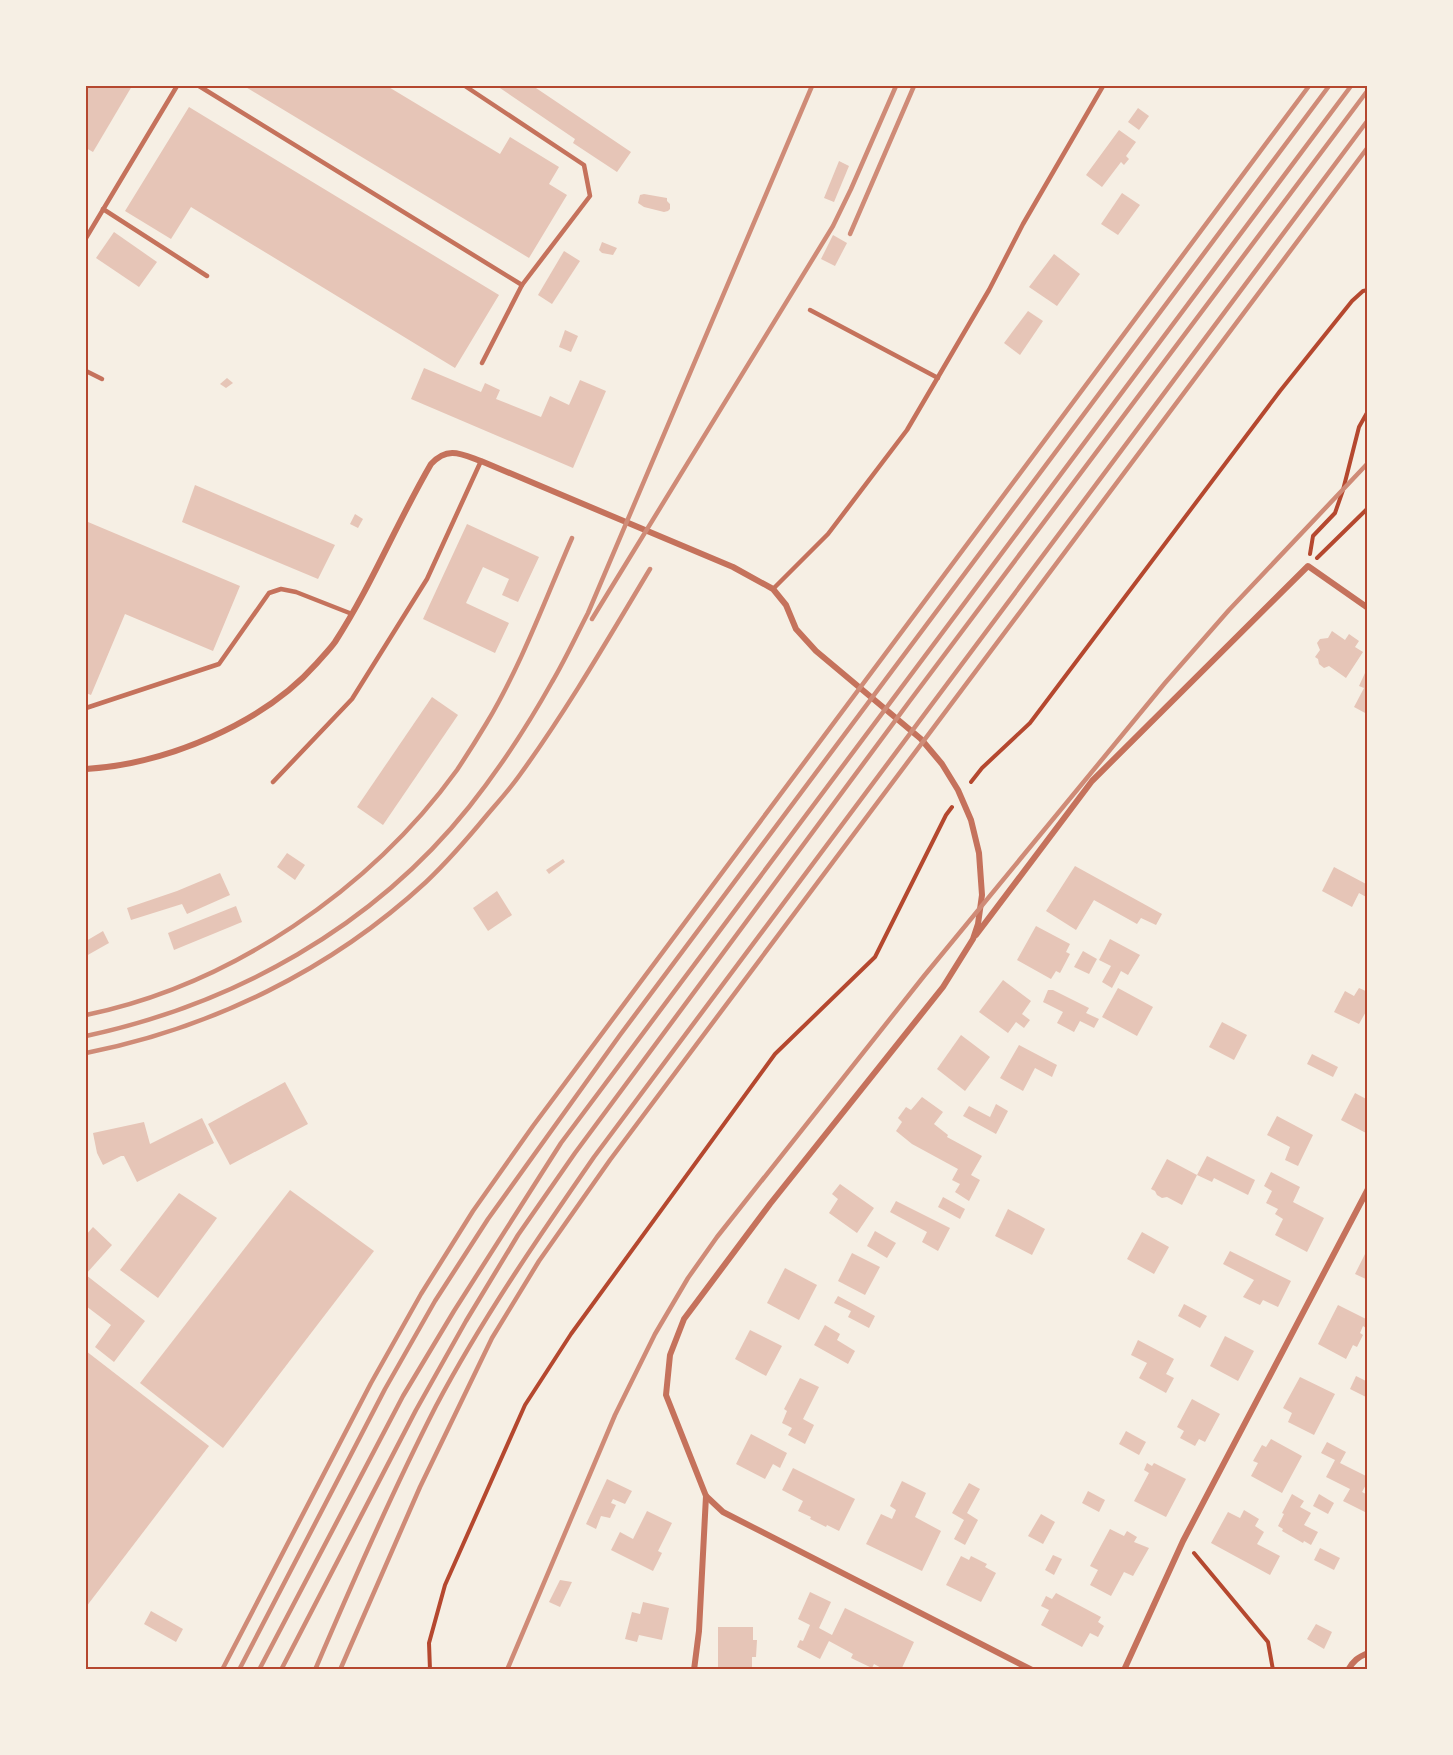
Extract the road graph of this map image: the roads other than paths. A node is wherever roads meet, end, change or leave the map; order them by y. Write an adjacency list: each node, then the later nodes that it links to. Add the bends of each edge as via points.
1 (177, 86): 5 (lane)
2 (199, 86): 8 (lane)
3 (465, 86): 8 (lane, via 584,165 590,196)
4 (1103, 86): 12 (lane)
5 (103, 209): 6 (lane); 7 (lane)
6 (86, 238)
7 (207, 276)
8 (522, 285): 10 (lane)
9 (810, 309): 12 (lane)
10 (482, 363)
11 (86, 371): 13 (lane)
12 (938, 378): 15 (lane, via 900,439 828,534)
13 (102, 379)
14 (482, 460): 15 (street, via 733,567); 17 (street, via 448,452 431,464); 20 (lane, via 427,579 352,699)
15 (773, 589): 21 (street, via 786,605 796,629 816,651 921,739 958,790 979,853 982,895)
16 (1368, 608): 21 (street, via 1308,566 1092,782)
17 (352, 614): 18 (lane, via 296,592 269,592 219,664); 19 (street, via 334,644 301,681 261,711 172,752)
18 (86, 708)
19 (86, 769)
20 (273, 782)
21 (973, 939): 23 (street, via 943,987 684,1319 670,1355 666,1395)
22 (1368, 1189): 27 (street, via 1184,1541)
23 (706, 1496): 25 (street); 26 (street, via 723,1512)
24 (1368, 1653): 28 (street, via 1359,1656)
25 (694, 1670)
26 (1032, 1670)
27 (1124, 1670)
28 (1348, 1670)

